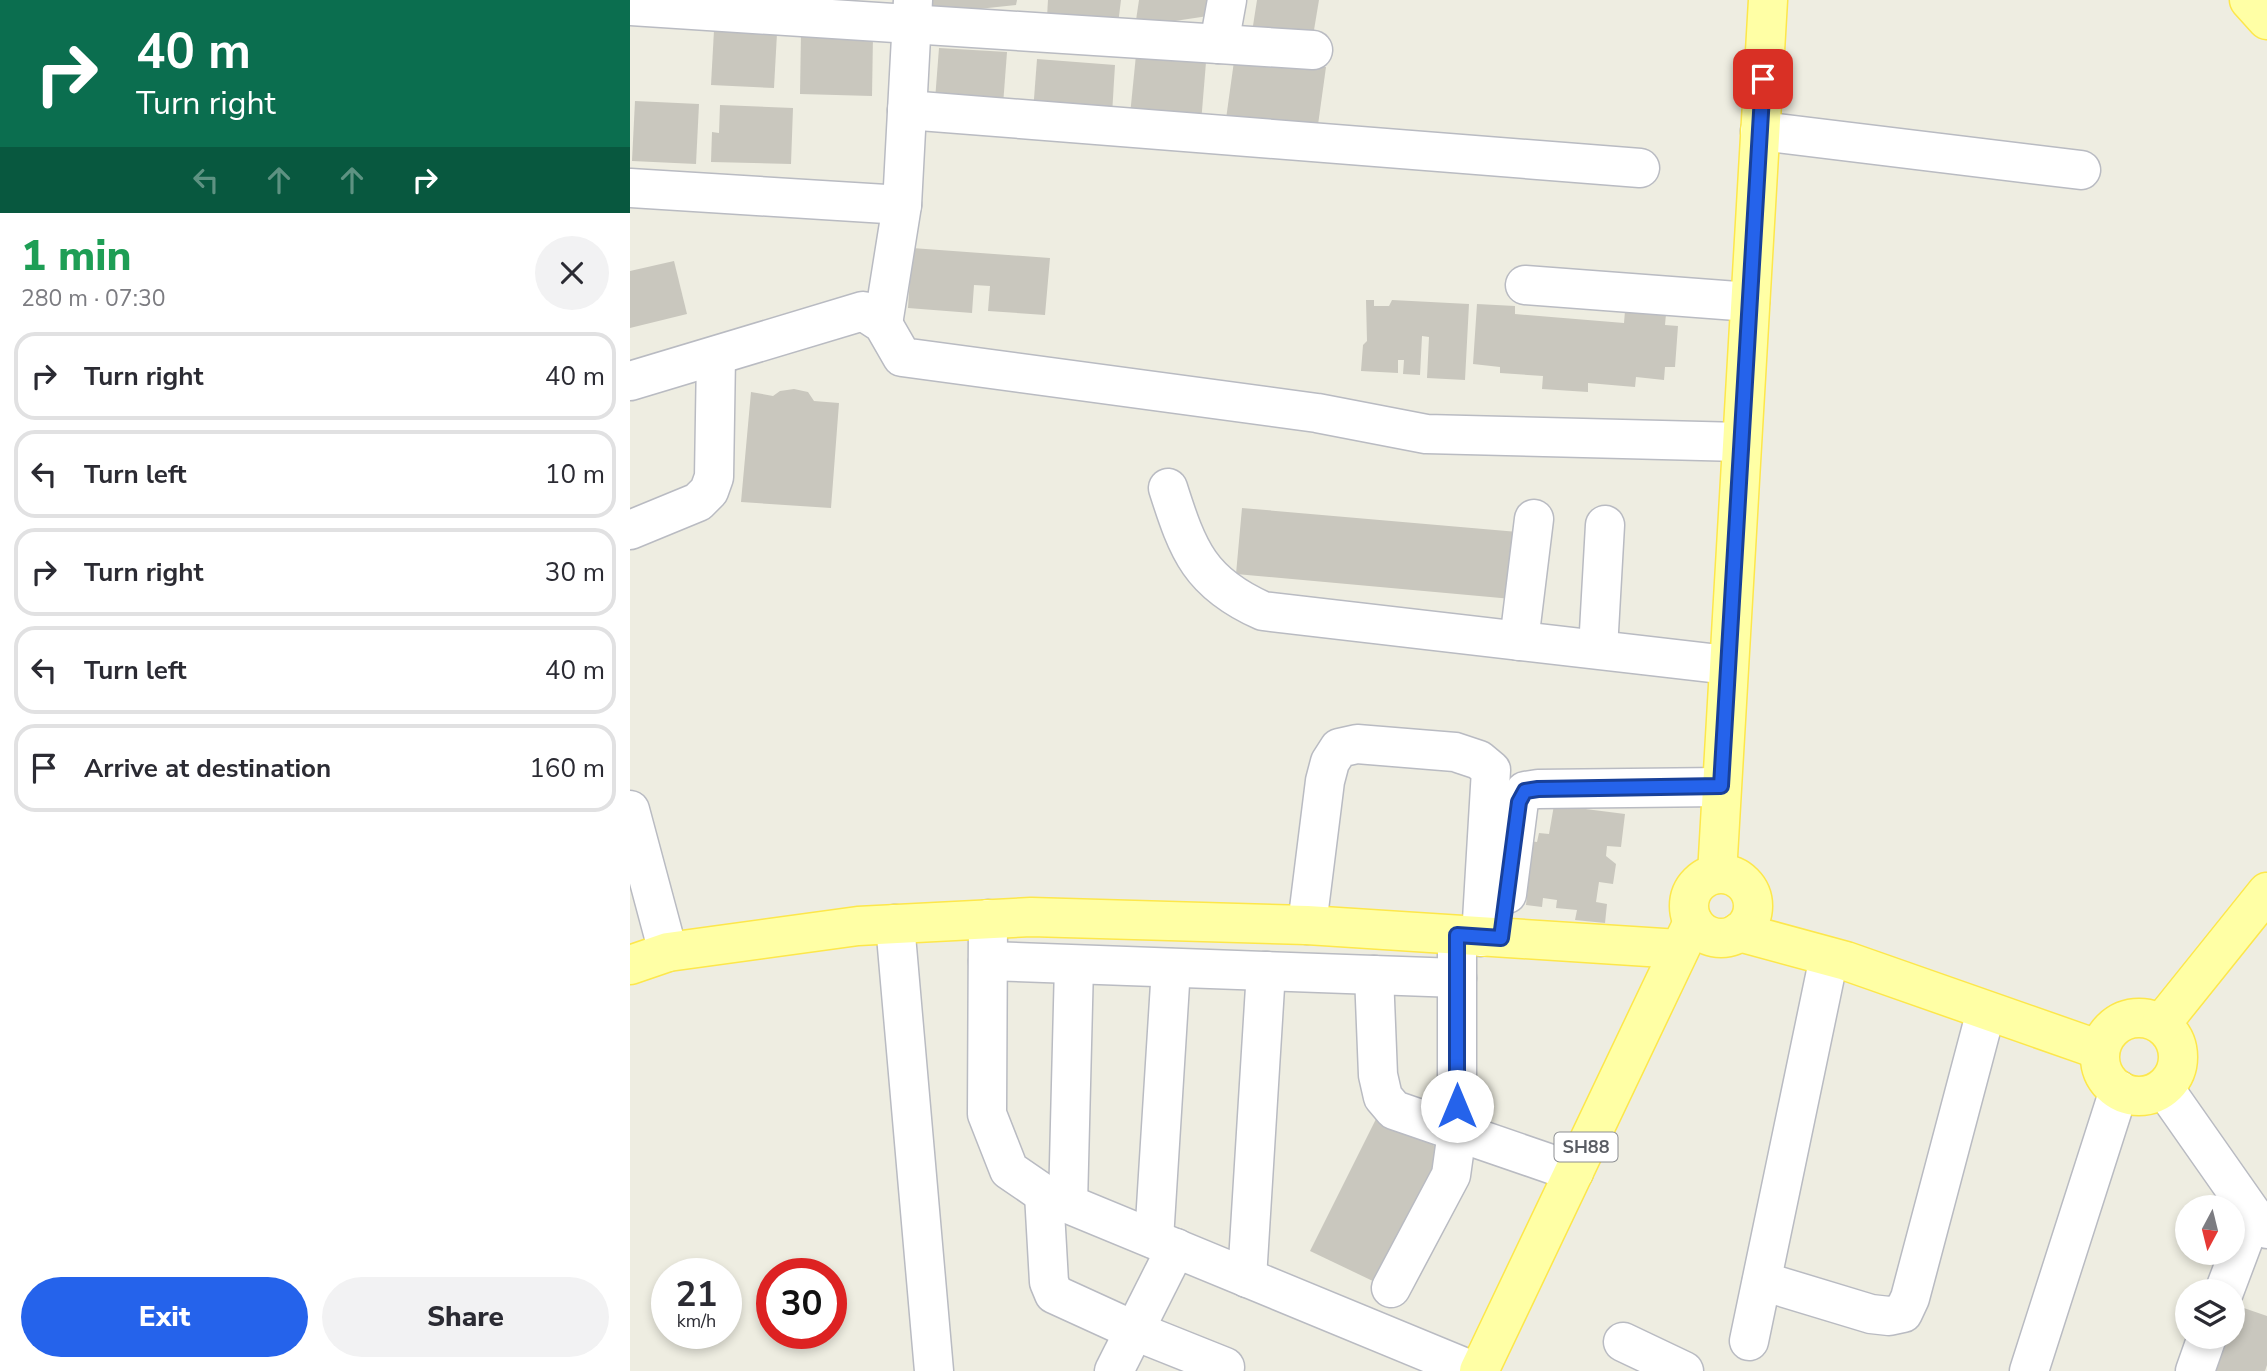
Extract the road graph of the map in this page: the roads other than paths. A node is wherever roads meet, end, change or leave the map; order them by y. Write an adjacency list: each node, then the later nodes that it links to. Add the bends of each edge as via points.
1 (1227, 0): 7 (street)
2 (1768, 0): 10 (main road)
3 (2249, 0): 6 (main road)
4 (630, 6): 5 (street)
5 (913, 12): 7 (street); 9 (street)
6 (2267, 20)
7 (1219, 44): 8 (street)
8 (1312, 50)
9 (907, 110): 11 (street); 14 (street)
10 (1760, 131): 12 (street); 16 (main road)
11 (1640, 168)
12 (2081, 170)
13 (630, 188): 14 (street)
14 (902, 205): 17 (street)
15 (1525, 285): 16 (street)
16 (1750, 302): 20 (main road)
17 (883, 324): 18 (street, via 863,311); 20 (street, via 902,357 1317,413 1426,434)
18 (716, 356): 19 (street); 24 (street, via 714,477 709,491 698,502)
19 (630, 381)
20 (1741, 442): 27 (main road)
21 (1168, 488): 25 (street, via 1195,559 1217,582 1263,611)
22 (1534, 519): 25 (street)
23 (1605, 525): 26 (street)
24 (630, 530)
25 (1519, 640): 26 (street)
26 (1598, 649): 27 (street)
27 (1728, 665): 28 (main road)
28 (1721, 786): 30 (main road); 37 (street, via 1525,791)
29 (632, 825): 38 (street)
30 (1717, 874): 35 (main road, via 1737,878 1751,895 1752,915); 36 (main road, via 1706,877 1692,892)
31 (2267, 892): 48 (main road)
32 (988, 919): 33 (main road); 34 (main road); 40 (street)
33 (895, 924): 38 (main road); 66 (street)
34 (1307, 926): 37 (main road); 37 (street, via 1330,761 1339,748 1357,744 1455,752 1492,770)
35 (1739, 932): 36 (main road, via 1719,938); 39 (main road)
36 (1686, 936): 37 (main road); 53 (main road, SH88)
37 (1479, 937): 46 (street)
38 (668, 953): 41 (main road)
39 (1829, 957): 47 (main road); 59 (street)
40 (988, 961): 42 (street); 54 (street, via 988,1114 1009,1170)
41 (630, 965)
42 (1074, 965): 43 (street); 54 (street)
43 (1171, 968): 44 (street); 56 (street)
44 (1266, 971): 45 (street); 57 (street)
45 (1374, 975): 46 (street); 52 (street, via 1383,1097 1394,1110)
46 (1457, 978): 52 (street)
47 (1986, 1011): 49 (main road); 59 (street, via 1903,1313 1871,1314)
48 (2161, 1024): 49 (main road, via 2140,1018 2119,1023); 50 (main road, via 2178,1054 2173,1076)
49 (2100, 1050): 51 (main road, via 2104,1073)
50 (2164, 1088): 51 (main road, via 2131,1095); 55 (street)
51 (2119, 1090): 70 (street)
52 (1457, 1132): 53 (street); 60 (street, via 1451,1175)
53 (1574, 1172): 68 (main road, SH88)
54 (1056, 1199): 56 (street); 61 (street, via 1048,1274 1054,1294)
55 (2260, 1222): 58 (street)
56 (1165, 1244): 57 (street); 61 (street)
57 (1247, 1278): 68 (street)
58 (2231, 1279)
59 (1762, 1281): 62 (street)
60 (1391, 1288)
61 (1135, 1331): 65 (street); 67 (street)
62 (1749, 1341)
63 (1623, 1342): 69 (street)
64 (2202, 1349): 71 (street)
65 (1225, 1367)
66 (934, 1371)
67 (1114, 1371)
68 (1476, 1371)
69 (1684, 1371)
70 (2029, 1371)
71 (2194, 1371)

